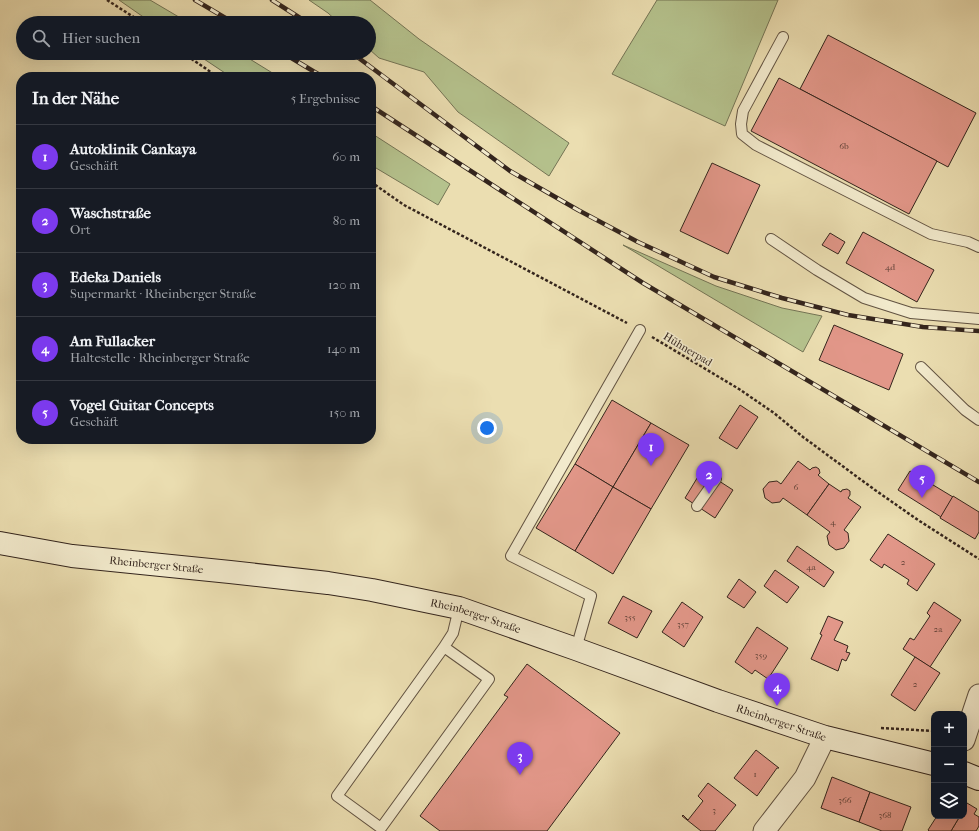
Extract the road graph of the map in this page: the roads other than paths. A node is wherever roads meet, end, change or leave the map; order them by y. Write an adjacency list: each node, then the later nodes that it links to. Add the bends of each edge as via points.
1 (782, 37): 3 (lane, via 743,111 742,134 756,145 931,234)
2 (770, 239): 4 (lane, via 864,298 912,313)
3 (979, 247)
4 (979, 319)
5 (640, 330): 13 (lane, via 511,556 591,596)
6 (921, 367): 7 (lane, via 965,410)
7 (979, 420)
8 (716, 480): 9 (lane)
9 (697, 506)
10 (0, 543): 11 (main road, Rheinberger Straße, via 72,556 328,583)
11 (459, 608): 12 (lane, via 452,633); 13 (main road, Rheinberger Straße)
12 (444, 647): 20 (lane, via 337,796); 20 (lane, via 489,679)
13 (576, 649): 16 (main road, Rheinberger Straße)
14 (979, 695): 15 (street)
15 (967, 731)
16 (825, 737): 17 (main road, Rheinberger Straße); 21 (street, via 805,778)
17 (931, 763)
18 (967, 774): 19 (main road)
19 (979, 779)
20 (382, 829)
21 (764, 831)

